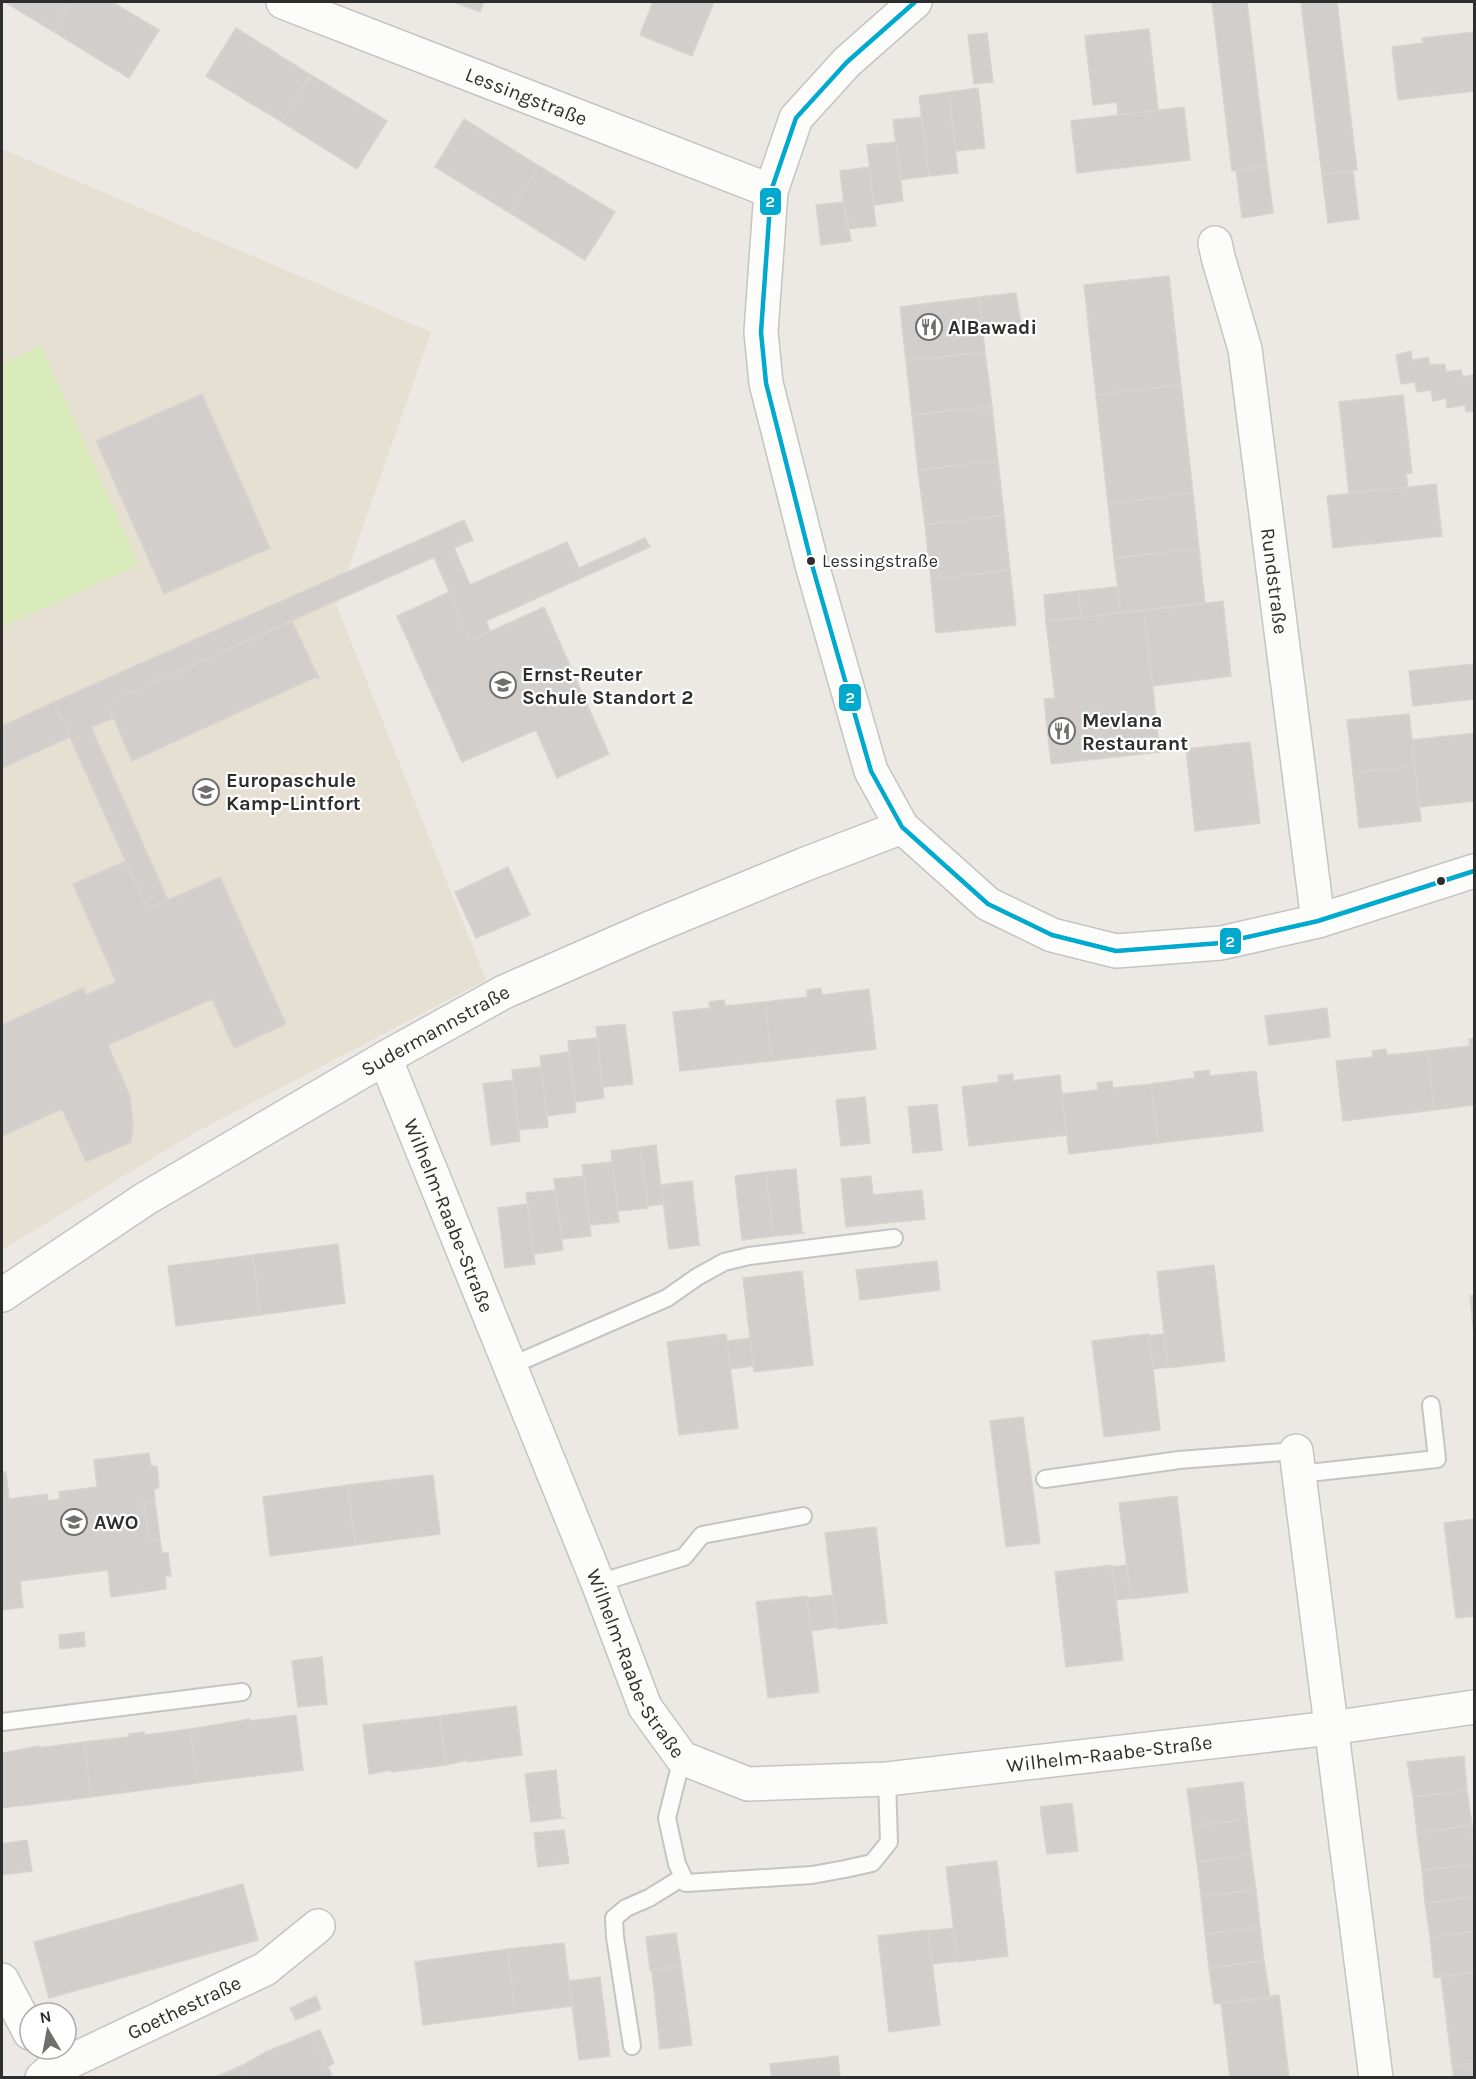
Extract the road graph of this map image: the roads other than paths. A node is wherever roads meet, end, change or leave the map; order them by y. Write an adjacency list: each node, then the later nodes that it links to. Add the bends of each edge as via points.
1 (283, 2): 3 (street, Lessingstraße)
2 (915, 2): 3 (street, via 847,62 796,118)
3 (771, 191): 5 (street, via 761,332 766,383 812,566 871,771)
4 (1215, 243): 7 (street, Rundstraße, via 1245,349)
5 (902, 827): 7 (street, via 988,904 1052,935 1116,951 1221,943); 8 (street, Sudermannstraße, via 650,928 504,992)
6 (1474, 871): 7 (street)
7 (1317, 921)
8 (385, 1058): 10 (street, Sudermannstraße, via 145,1199); 11 (street, Wilhelm-Raabe-Straße)
9 (894, 1238): 11 (lane, via 724,1262 667,1298)
10 (2, 1295)
11 (510, 1366): 16 (street, Wilhelm-Raabe-Straße)
12 (1431, 1405): 13 (lane, via 1437,1459)
13 (1297, 1462): 14 (lane, via 1179,1460); 20 (street)
14 (1045, 1479)
15 (802, 1516): 16 (lane, via 702,1535 684,1557)
16 (598, 1583): 21 (street, Wilhelm-Raabe-Straße, via 645,1707)
17 (242, 1692): 19 (lane)
18 (1474, 1707): 20 (street, Wilhelm-Raabe-Straße)
19 (2, 1722)
20 (1331, 1728): 22 (street, Wilhelm-Raabe-Straße); 29 (street)
21 (682, 1758): 22 (street, Wilhelm-Raabe-Straße, via 748,1784); 23 (lane, via 667,1818)
22 (887, 1779): 23 (lane, via 889,1842 872,1863 765,1879 686,1883)
23 (683, 1877): 27 (lane, via 614,1918)
24 (318, 1926): 28 (street, Goethestraße, via 265,1969)
25 (2, 1980): 26 (street)
26 (18, 2010)
27 (632, 2046)
28 (44, 2066)
29 (1376, 2078)

